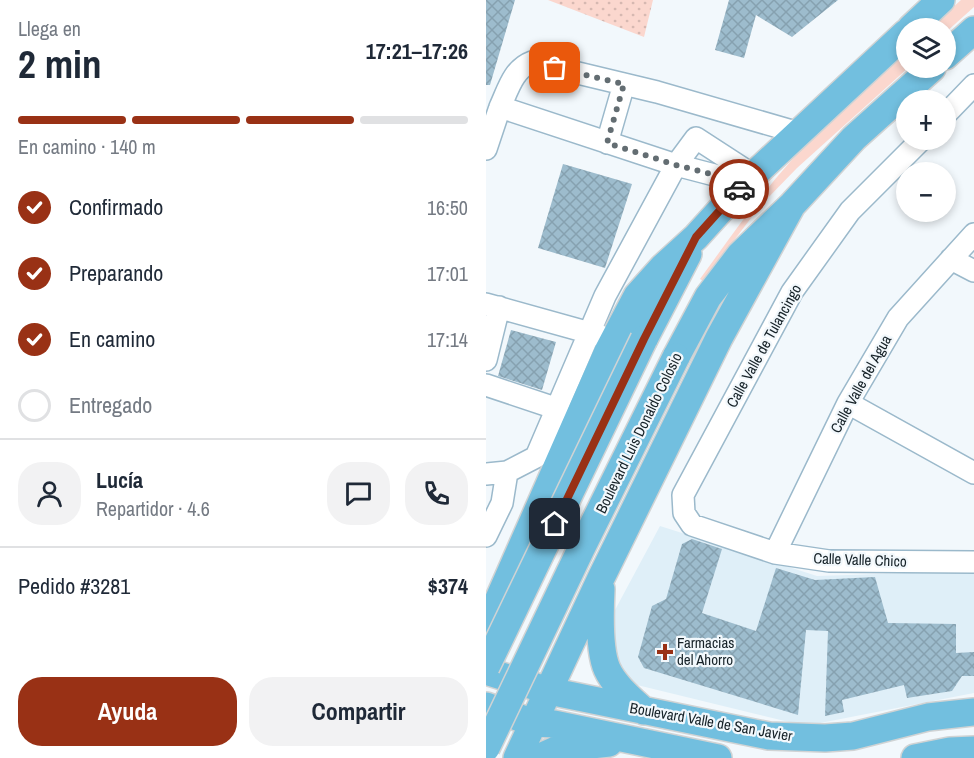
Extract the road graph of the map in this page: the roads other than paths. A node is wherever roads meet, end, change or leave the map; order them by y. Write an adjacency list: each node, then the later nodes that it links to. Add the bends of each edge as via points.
1 (941, 0): 2 (main road)
2 (922, 18)
3 (974, 30): 5 (main road)
4 (896, 42): 12 (main road)
5 (956, 46)
6 (921, 78): 19 (main road, Boulevard Luis Donaldo Colosio, via 854,138)
7 (624, 84): 10 (street, via 532,62 522,66 514,77); 11 (street); 14 (street)
8 (974, 85): 9 (street)
9 (956, 104)
10 (500, 107): 14 (street); 15 (street)
11 (713, 108): 12 (street); 13 (street)
12 (799, 133): 18 (main road)
13 (696, 138): 17 (street); 18 (street)
14 (607, 143): 17 (street)
15 (486, 149)
16 (911, 150): 32 (street, Calle Valle de Tulancingo, via 850,211 792,292 684,495)
17 (676, 165): 18 (street); 25 (street, via 605,296)
18 (749, 179): 21 (main road)
19 (792, 205): 36 (main road, Boulevard Luis Donaldo Colosio, via 719,338); 45 (main road, Boulevard Luis Donaldo Colosio, bridge, via 740,255 708,297)
20 (974, 234): 22 (street, Calle Valle del Agua)
21 (696, 237): 25 (main road, via 663,267); 39 (main road, bridge)
22 (951, 259): 23 (street); 28 (street, Calle Valle del Agua, via 898,318)
23 (974, 271)
24 (493, 306): 25 (street); 26 (street)
25 (602, 336): 29 (street); 37 (main road)
26 (486, 360)
27 (486, 385): 29 (street)
28 (848, 404): 31 (street); 34 (street, Calle Valle del Agua)
29 (558, 409): 30 (street, via 536,457)
30 (496, 473): 33 (street, via 502,502)
31 (974, 473)
32 (684, 513): 34 (street, Calle Valle Chico, via 692,525)
33 (486, 536)
34 (775, 553): 35 (street, Calle Valle Chico, via 829,561)
35 (974, 562)
36 (601, 578): 38 (main road, Boulevard Luis Donaldo Colosio); 42 (main road, via 601,627 607,669 625,694)
37 (488, 624): 38 (main road, via 526,644)
38 (567, 651): 40 (main road, Boulevard Luis Donaldo Colosio)
39 (486, 669): 40 (main road, Boulevard Valle de San Javier)
40 (549, 691): 42 (main road, Boulevard Valle de San Javier); 44 (main road, Boulevard Luis Donaldo Colosio)
41 (486, 706): 44 (main road, Boulevard Valle de San Javier)
42 (644, 711): 43 (main road, Boulevard Valle de San Javier, via 769,736 825,738)
43 (974, 712)
44 (534, 723): 46 (main road, Boulevard Valle de San Javier, via 554,724); 49 (main road, Boulevard Luis Donaldo Colosio)
45 (486, 747): 48 (main road)
46 (655, 748): 50 (main road, via 558,749); 51 (main road, Boulevard Valle de San Javier)
47 (974, 750): 52 (main road)
48 (501, 758)
49 (517, 758)
50 (538, 758)
51 (718, 758)
52 (915, 758)

